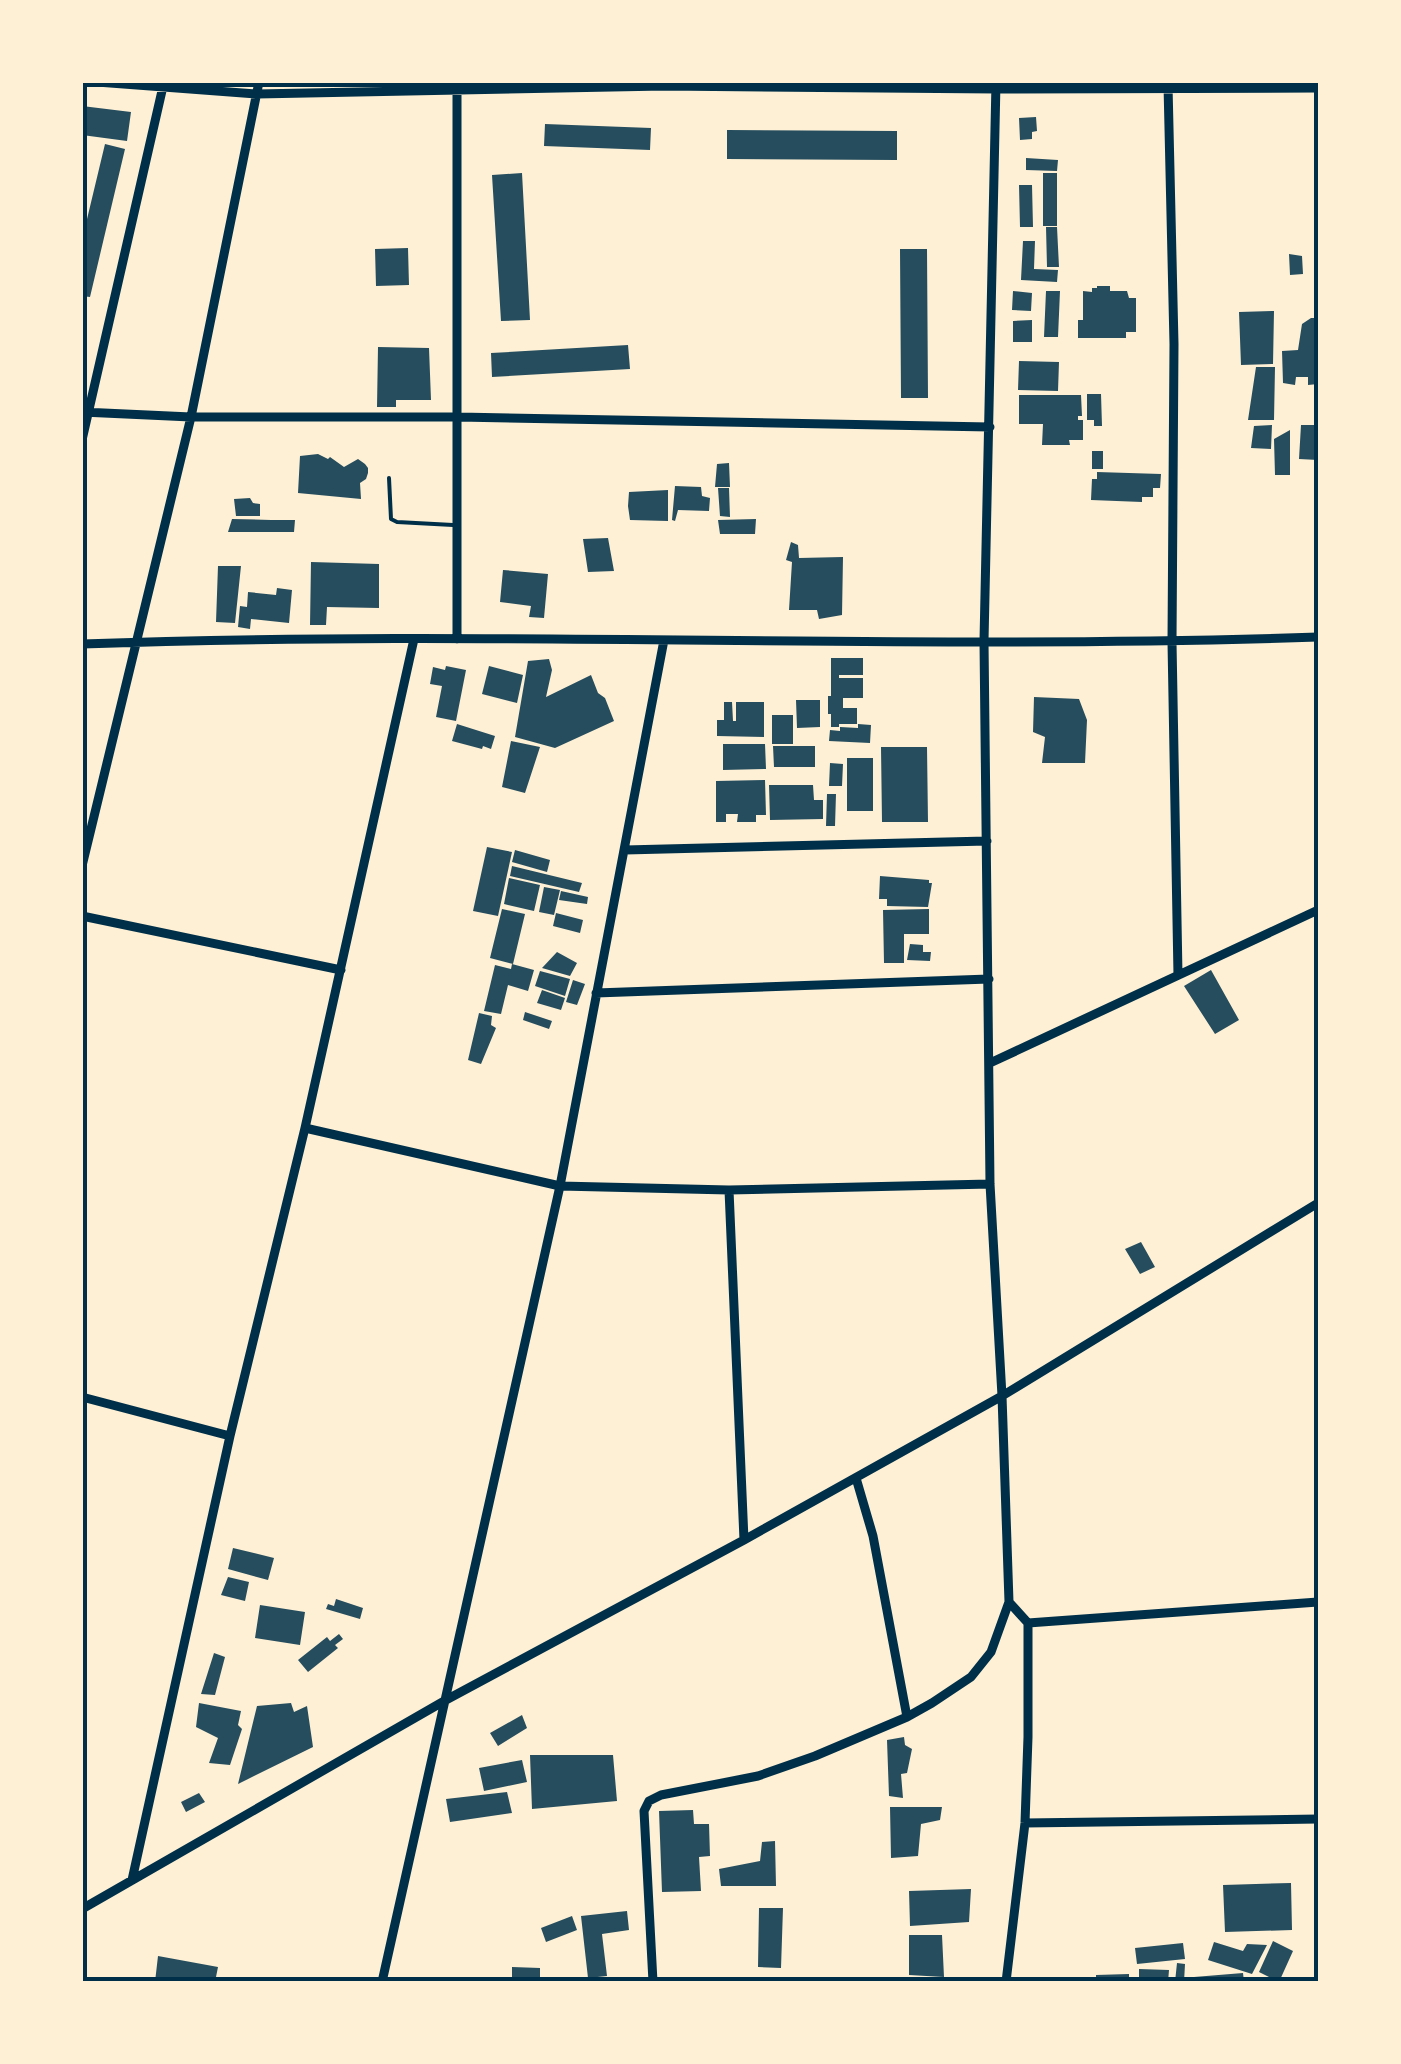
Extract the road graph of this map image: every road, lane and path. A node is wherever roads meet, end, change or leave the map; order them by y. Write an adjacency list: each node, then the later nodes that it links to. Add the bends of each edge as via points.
1 (97, 82): 4 (street)
2 (259, 82): 9 (street)
3 (664, 84): 5 (street); 8 (street)
4 (163, 85): 9 (street); 10 (street)
5 (996, 86): 6 (street); 13 (street)
6 (1168, 86): 7 (street); 23 (street)
7 (1318, 88)
8 (457, 92): 9 (street); 12 (street)
9 (256, 94): 11 (street)
10 (86, 411): 11 (street); 14 (street)
11 (191, 417): 12 (street); 21 (street)
12 (458, 417): 13 (street); 16 (street)
13 (990, 427): 22 (street)
14 (82, 440)
15 (389, 478): 16 (lane, via 391,519)
16 (458, 525): 19 (street)
17 (1318, 637): 23 (street)
18 (414, 639): 19 (street); 21 (street); 30 (street)
19 (457, 639): 20 (street)
20 (664, 640): 22 (street); 26 (street)
21 (137, 642): 24 (street); 27 (street)
22 (984, 642): 23 (street); 25 (street)
23 (1172, 642): 31 (street)
24 (82, 644)
25 (987, 841): 26 (street); 32 (street)
26 (624, 850): 33 (street)
27 (82, 866)
28 (1318, 910): 31 (street)
29 (82, 916): 30 (street)
30 (340, 970): 35 (street)
31 (1178, 975): 34 (street)
32 (989, 978): 33 (street); 34 (street)
33 (596, 992): 37 (street)
34 (990, 1063): 36 (street)
35 (304, 1128): 37 (street); 42 (street)
36 (990, 1184): 38 (street); 40 (street)
37 (560, 1186): 38 (street); 48 (street)
38 (728, 1190): 44 (street)
39 (1318, 1203): 40 (street)
40 (1002, 1396): 43 (street); 45 (street)
41 (82, 1397): 42 (street)
42 (230, 1436): 52 (street)
43 (856, 1478): 44 (street); 49 (street)
44 (744, 1540): 48 (street)
45 (1009, 1602): 47 (street); 49 (street, via 991,1652 970,1678)
46 (1318, 1602): 47 (street)
47 (1028, 1623): 51 (street)
48 (446, 1700): 52 (street); 54 (street)
49 (907, 1716): 55 (street, via 758,1776 648,1801)
50 (1318, 1819): 51 (street)
51 (1024, 1823): 56 (street)
52 (132, 1880): 53 (street)
53 (82, 1909)
54 (382, 1982)
55 (654, 1982)
56 (1006, 1982)

